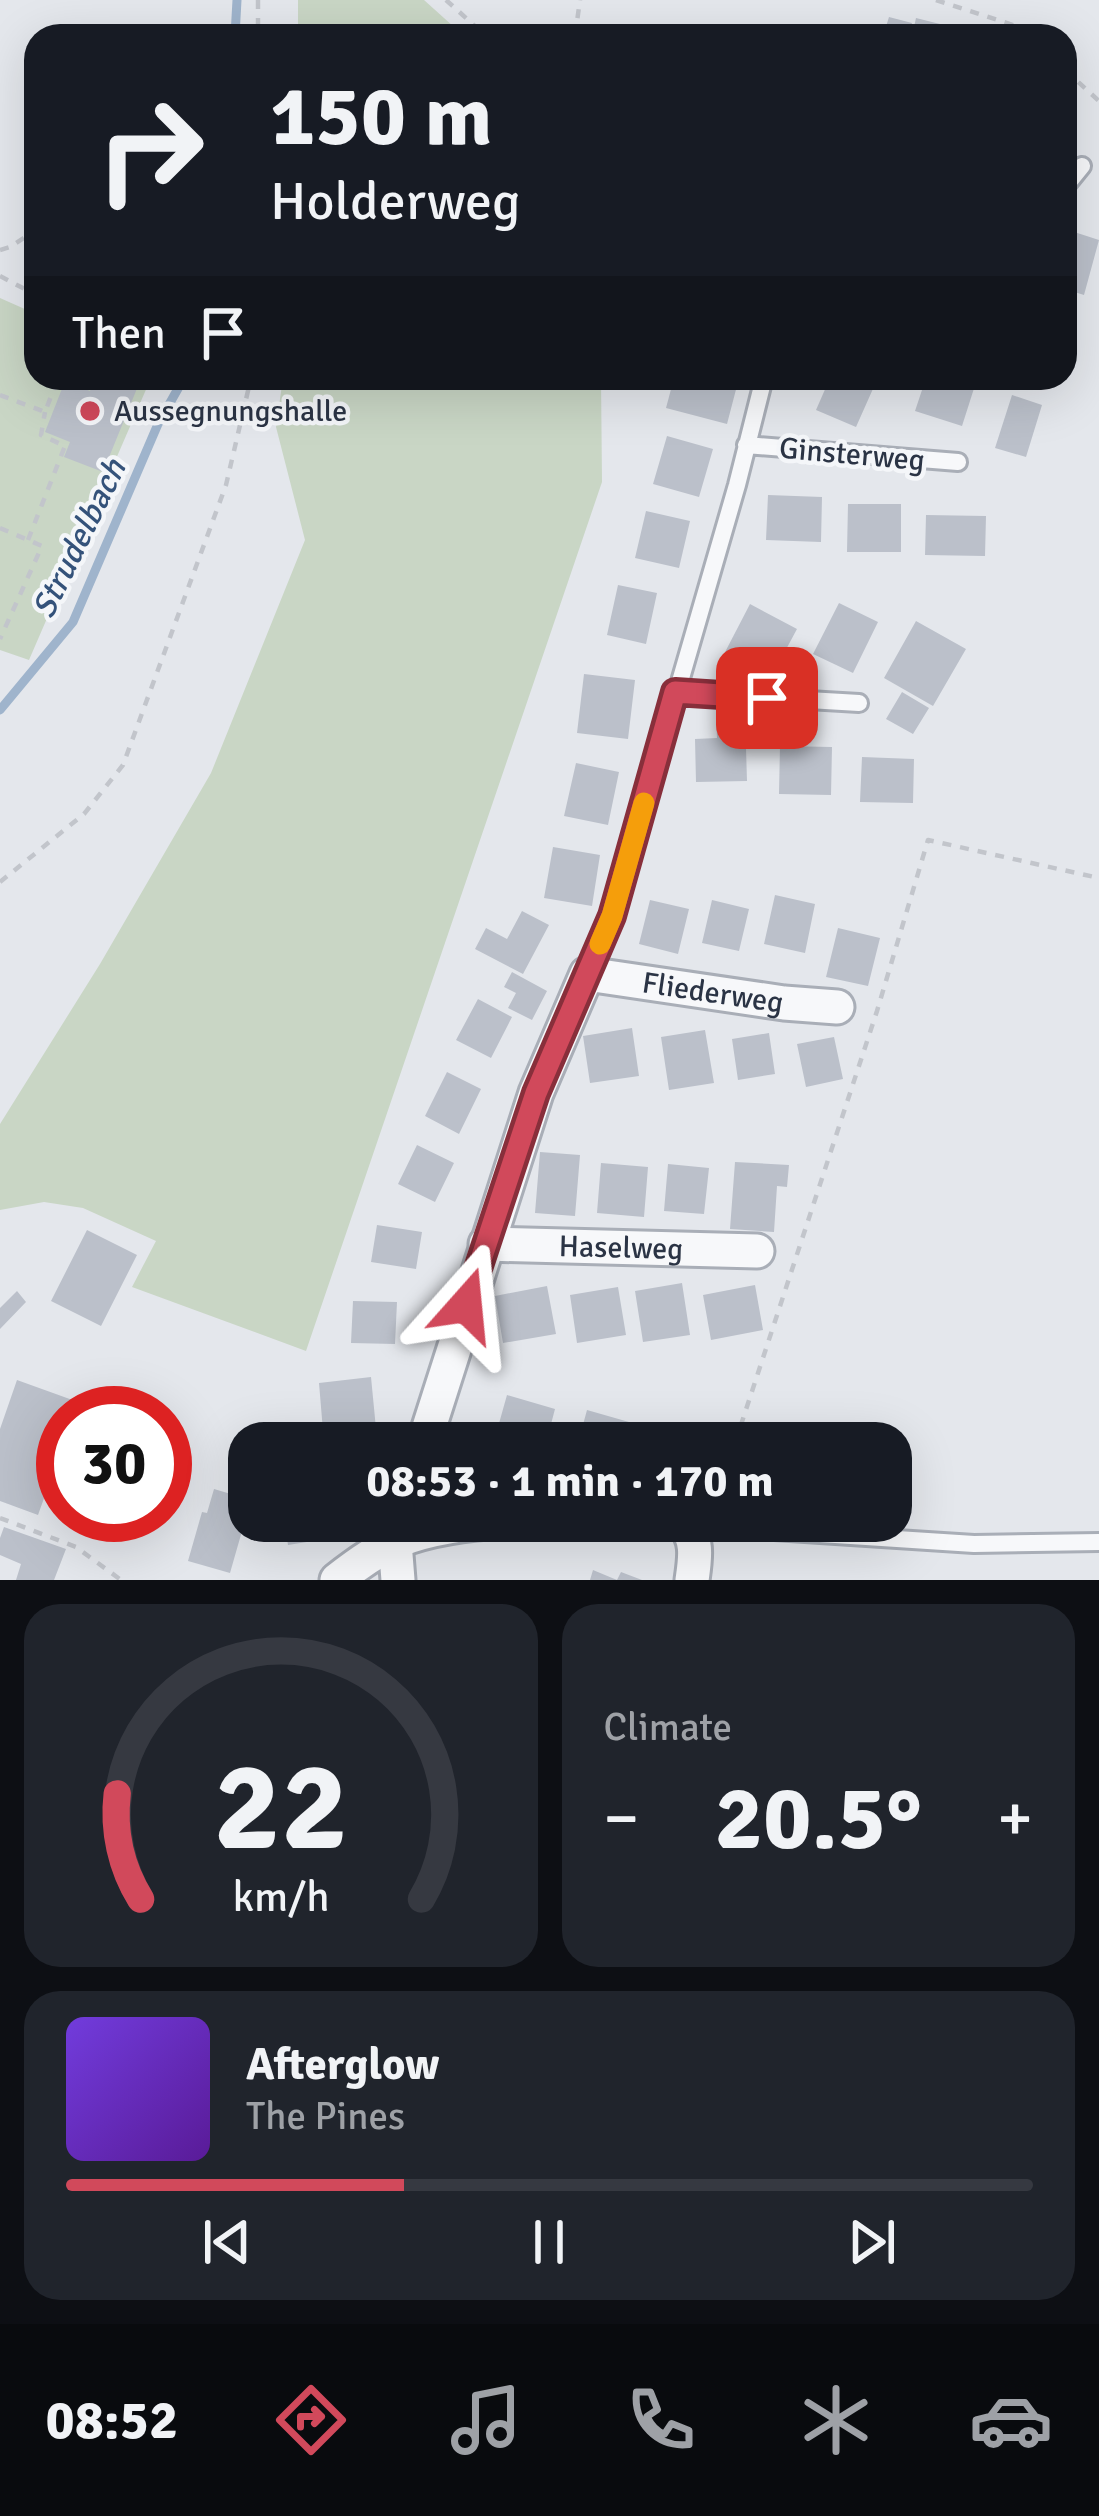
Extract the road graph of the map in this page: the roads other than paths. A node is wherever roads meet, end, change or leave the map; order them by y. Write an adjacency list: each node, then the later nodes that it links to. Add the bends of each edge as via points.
1 (1082, 166): 2 (lane)
2 (1077, 172)
3 (761, 390): 4 (lane)
4 (746, 445): 5 (lane, Ginsterweg); 6 (lane)
5 (958, 463)
6 (675, 692): 7 (lane); 8 (lane, via 612,916)
7 (860, 703)
8 (587, 974): 9 (street, Fliederweg); 10 (street, via 536,1093)
9 (837, 1007)
10 (486, 1244): 11 (street, Haselweg); 12 (street)
11 (757, 1252)
12 (431, 1422)
13 (912, 1540): 17 (lane)
14 (384, 1542): 18 (street)
15 (398, 1542): 19 (street)
16 (693, 1542): 20 (street)
17 (1099, 1542)
18 (337, 1580)
19 (398, 1580)
20 (692, 1580)

